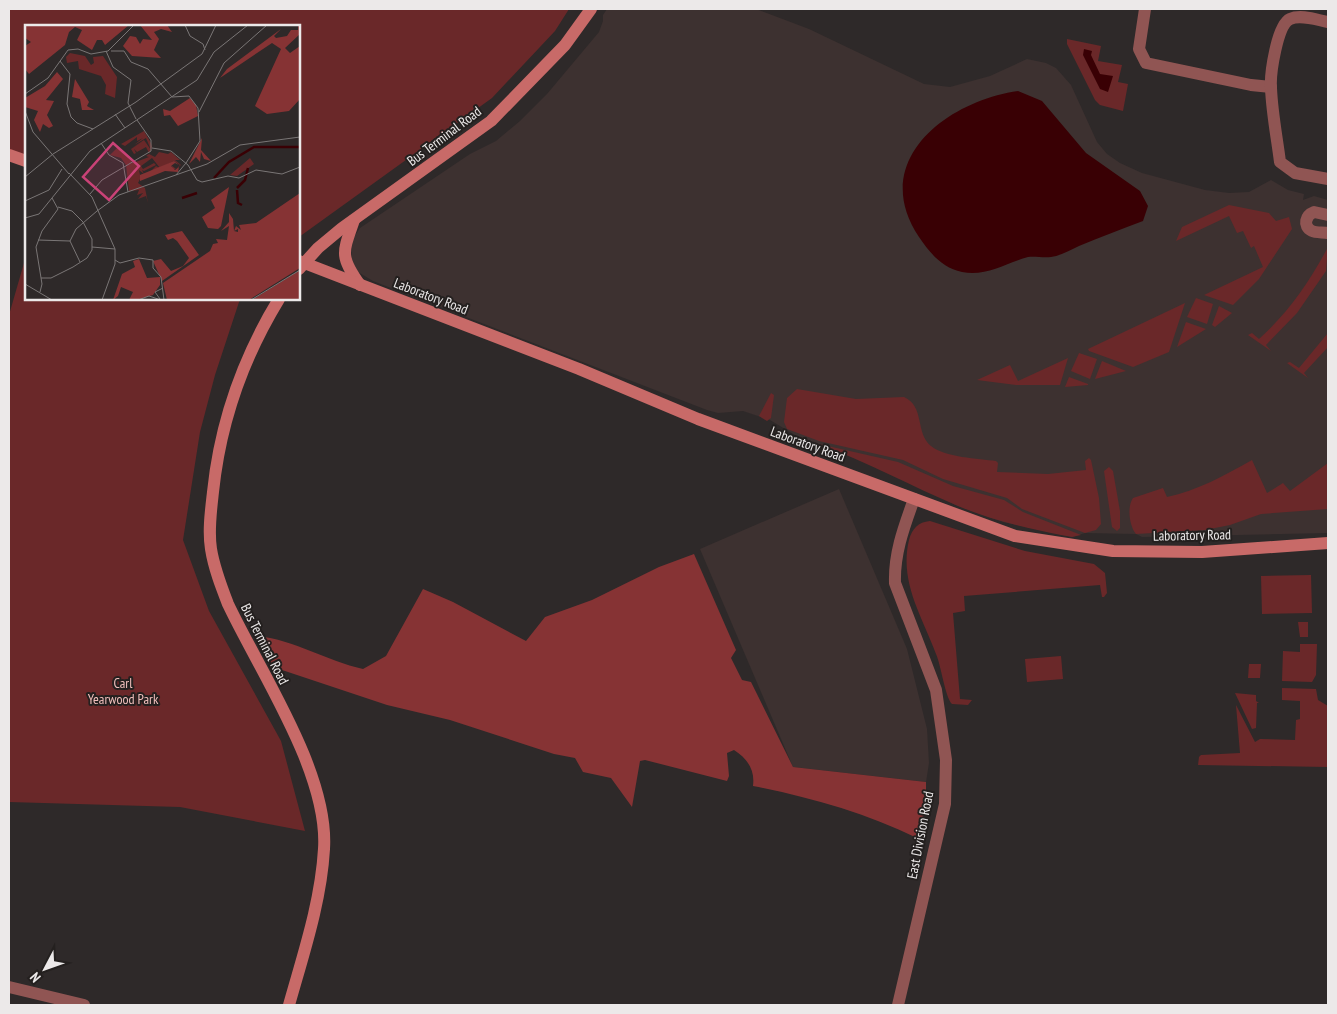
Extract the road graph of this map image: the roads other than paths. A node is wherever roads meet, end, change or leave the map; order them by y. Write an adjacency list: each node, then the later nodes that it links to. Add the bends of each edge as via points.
1 (591, 9): 9 (street, Bus Terminal Road, via 565,45 491,121)
2 (1145, 9): 4 (street, via 1139,49 1146,63 1251,85)
3 (1328, 22): 4 (street, via 1298,17 1283,25)
4 (1271, 86): 7 (street, via 1280,162 1295,172)
5 (9, 155): 6 (street)
6 (25, 161)
7 (1328, 179)
8 (1328, 215): 10 (street, via 1314,212 1306,220 1312,231)
9 (354, 220): 11 (street, Bus Terminal Road); 12 (street, via 344,250 346,264)
10 (1328, 233)
11 (300, 264): 12 (street, Laboratory Road)
12 (360, 285): 16 (street, Laboratory Road, via 579,369 688,415)
13 (268, 300): 15 (street)
14 (278, 300): 15 (street, Bus Terminal Road)
15 (267, 320): 20 (street, Bus Terminal Road, via 235,390 225,425 214,479 211,548 228,604 307,763 321,806 324,849 318,892)
16 (914, 499): 17 (street, Laboratory Road, via 1015,536 1113,551 1202,552); 21 (street, East Division Road, via 898,547 895,583 936,690 946,760 945,804)
17 (1328, 543)
18 (9, 987): 19 (street)
19 (84, 1005)
20 (289, 1005)
21 (898, 1005)

